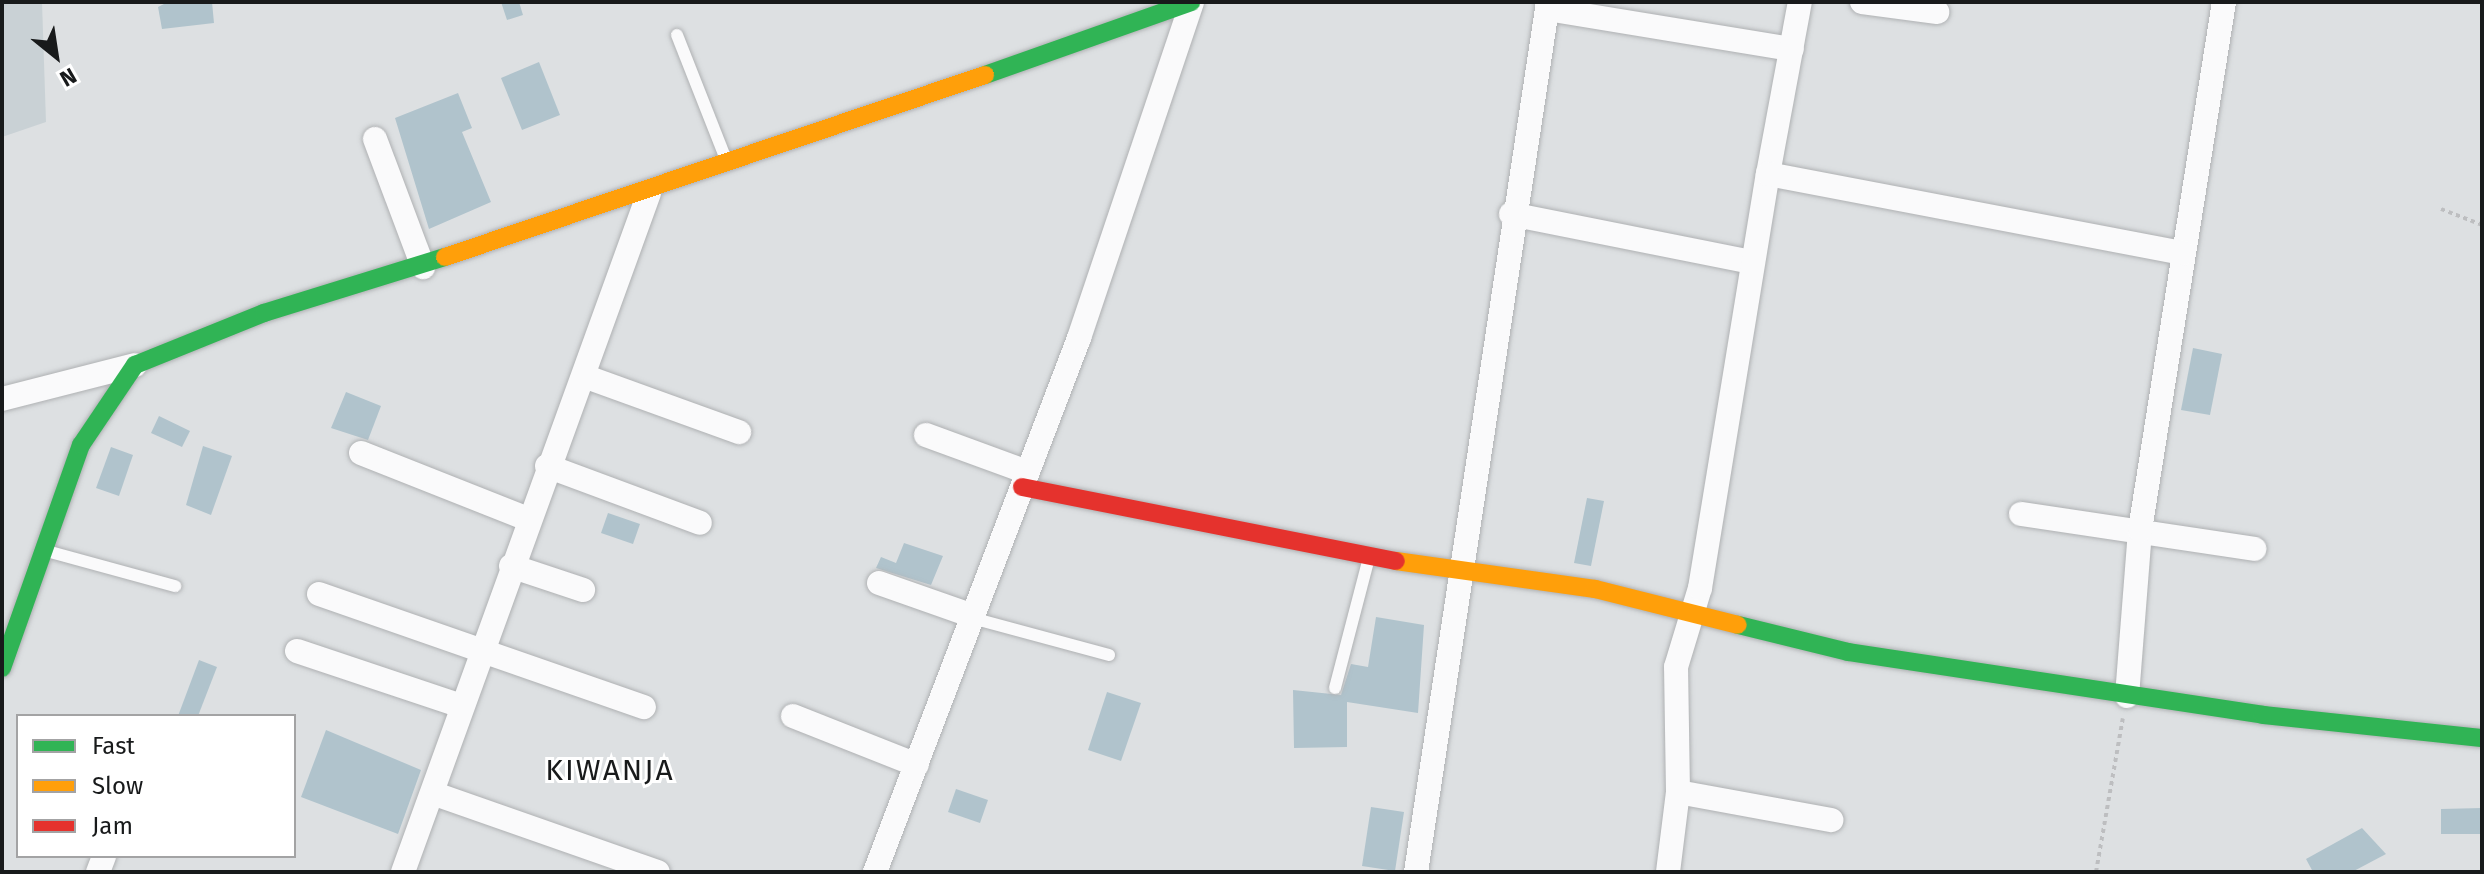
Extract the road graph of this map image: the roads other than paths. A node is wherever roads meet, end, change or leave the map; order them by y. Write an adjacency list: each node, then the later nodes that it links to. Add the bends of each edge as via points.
1 (1192, 2): 10 (street); 24 (street)
2 (1800, 2): 8 (street)
3 (1862, 2): 6 (street)
4 (2224, 2): 14 (street)
5 (1547, 6): 8 (street); 13 (street)
6 (1937, 12)
7 (677, 35): 10 (lane)
8 (1792, 49): 11 (street)
9 (375, 139): 16 (street)
10 (728, 165): 12 (street)
11 (1768, 174): 14 (street); 15 (street)
12 (649, 193): 16 (street); 18 (street)
13 (1511, 214): 15 (street); 33 (street)
14 (2184, 253): 28 (street)
15 (1752, 262): 38 (street, via 1700,588)
16 (423, 267): 17 (street, via 264,313)
17 (135, 365): 19 (street); 30 (street, via 81,445)
18 (584, 376): 20 (street); 23 (street)
19 (2, 399)
20 (739, 432)
21 (926, 435): 24 (street)
22 (361, 453): 26 (street)
23 (547, 466): 26 (street); 27 (street)
24 (1025, 480): 31 (street); 39 (street)
25 (2021, 514): 28 (street)
26 (528, 519): 32 (street)
27 (700, 523)
28 (2140, 530): 29 (street); 45 (street)
29 (2254, 549)
30 (43, 550): 35 (lane); 43 (street)
31 (1369, 558): 33 (street); 44 (lane)
32 (511, 566): 36 (street); 41 (street)
33 (1464, 573): 38 (street); 57 (street)
34 (879, 583): 39 (street)
35 (175, 586)
36 (583, 590)
37 (319, 594): 41 (street)
38 (1689, 610): 45 (street, via 1848,652); 51 (street, via 1676,667)
39 (972, 617): 42 (lane); 50 (street)
40 (297, 651): 46 (street)
41 (479, 651): 46 (street); 47 (street)
42 (1109, 655)
43 (2, 668)
44 (1335, 688)
45 (2127, 696): 49 (street)
46 (461, 706): 52 (street)
47 (644, 707)
48 (793, 716): 50 (street)
49 (2482, 738)
50 (917, 765): 56 (street)
51 (1678, 792): 53 (street); 58 (street)
52 (435, 794): 54 (street); 55 (street)
53 (1831, 820)
54 (403, 872)
55 (658, 872)
56 (875, 872)
57 (1416, 872)
58 (1668, 872)

